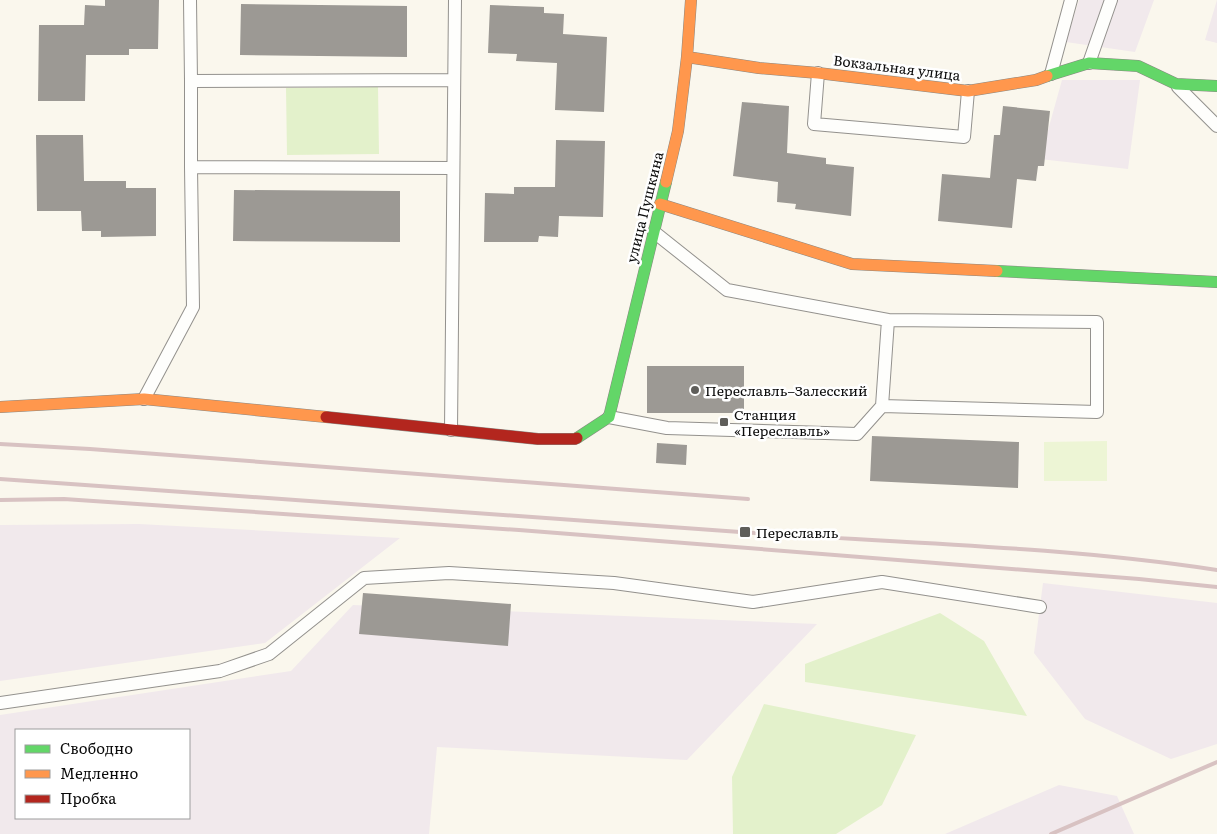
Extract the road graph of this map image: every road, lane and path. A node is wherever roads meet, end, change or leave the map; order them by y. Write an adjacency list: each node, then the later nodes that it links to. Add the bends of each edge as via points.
1 (190, 0): 11 (lane)
2 (455, 0): 10 (lane)
3 (691, 0): 6 (street, улица Пушкина)
4 (1071, 0): 9 (lane)
5 (1111, 0): 7 (lane)
6 (687, 57): 8 (street, Вокзальная улица); 18 (street, улица Пушкина, via 678,131)
7 (1089, 63): 9 (street, Вокзальная улица); 12 (street, Вокзальная улица, via 1138,66)
8 (818, 73): 14 (street, Вокзальная улица); 14 (lane, via 814,124 964,137)
9 (1051, 74): 14 (street, Вокзальная улица, via 1036,80)
10 (454, 80): 11 (lane); 17 (lane)
11 (191, 81): 16 (lane)
12 (1176, 84): 13 (street, Вокзальная улица); 15 (lane)
13 (1217, 86)
14 (968, 90)
15 (1217, 126)
16 (191, 167): 17 (lane); 22 (lane, via 193,307)
17 (453, 168): 26 (lane)
18 (660, 204): 19 (street, улица Пушкина); 20 (street, via 852,264)
19 (654, 232): 21 (lane, via 727,290); 25 (street, улица Пушкина)
20 (1217, 282)
21 (888, 320): 23 (lane); 23 (lane, via 1097,322 1097,412)
22 (144, 399): 24 (street); 26 (street)
23 (882, 406): 25 (lane, via 857,434 667,428)
24 (0, 407)
25 (608, 417): 26 (street, via 575,438 538,439)
26 (451, 430)
27 (1040, 607): 28 (lane, via 882,582 753,602 614,582 449,573 364,578 269,654 220,671)
28 (0, 703)

